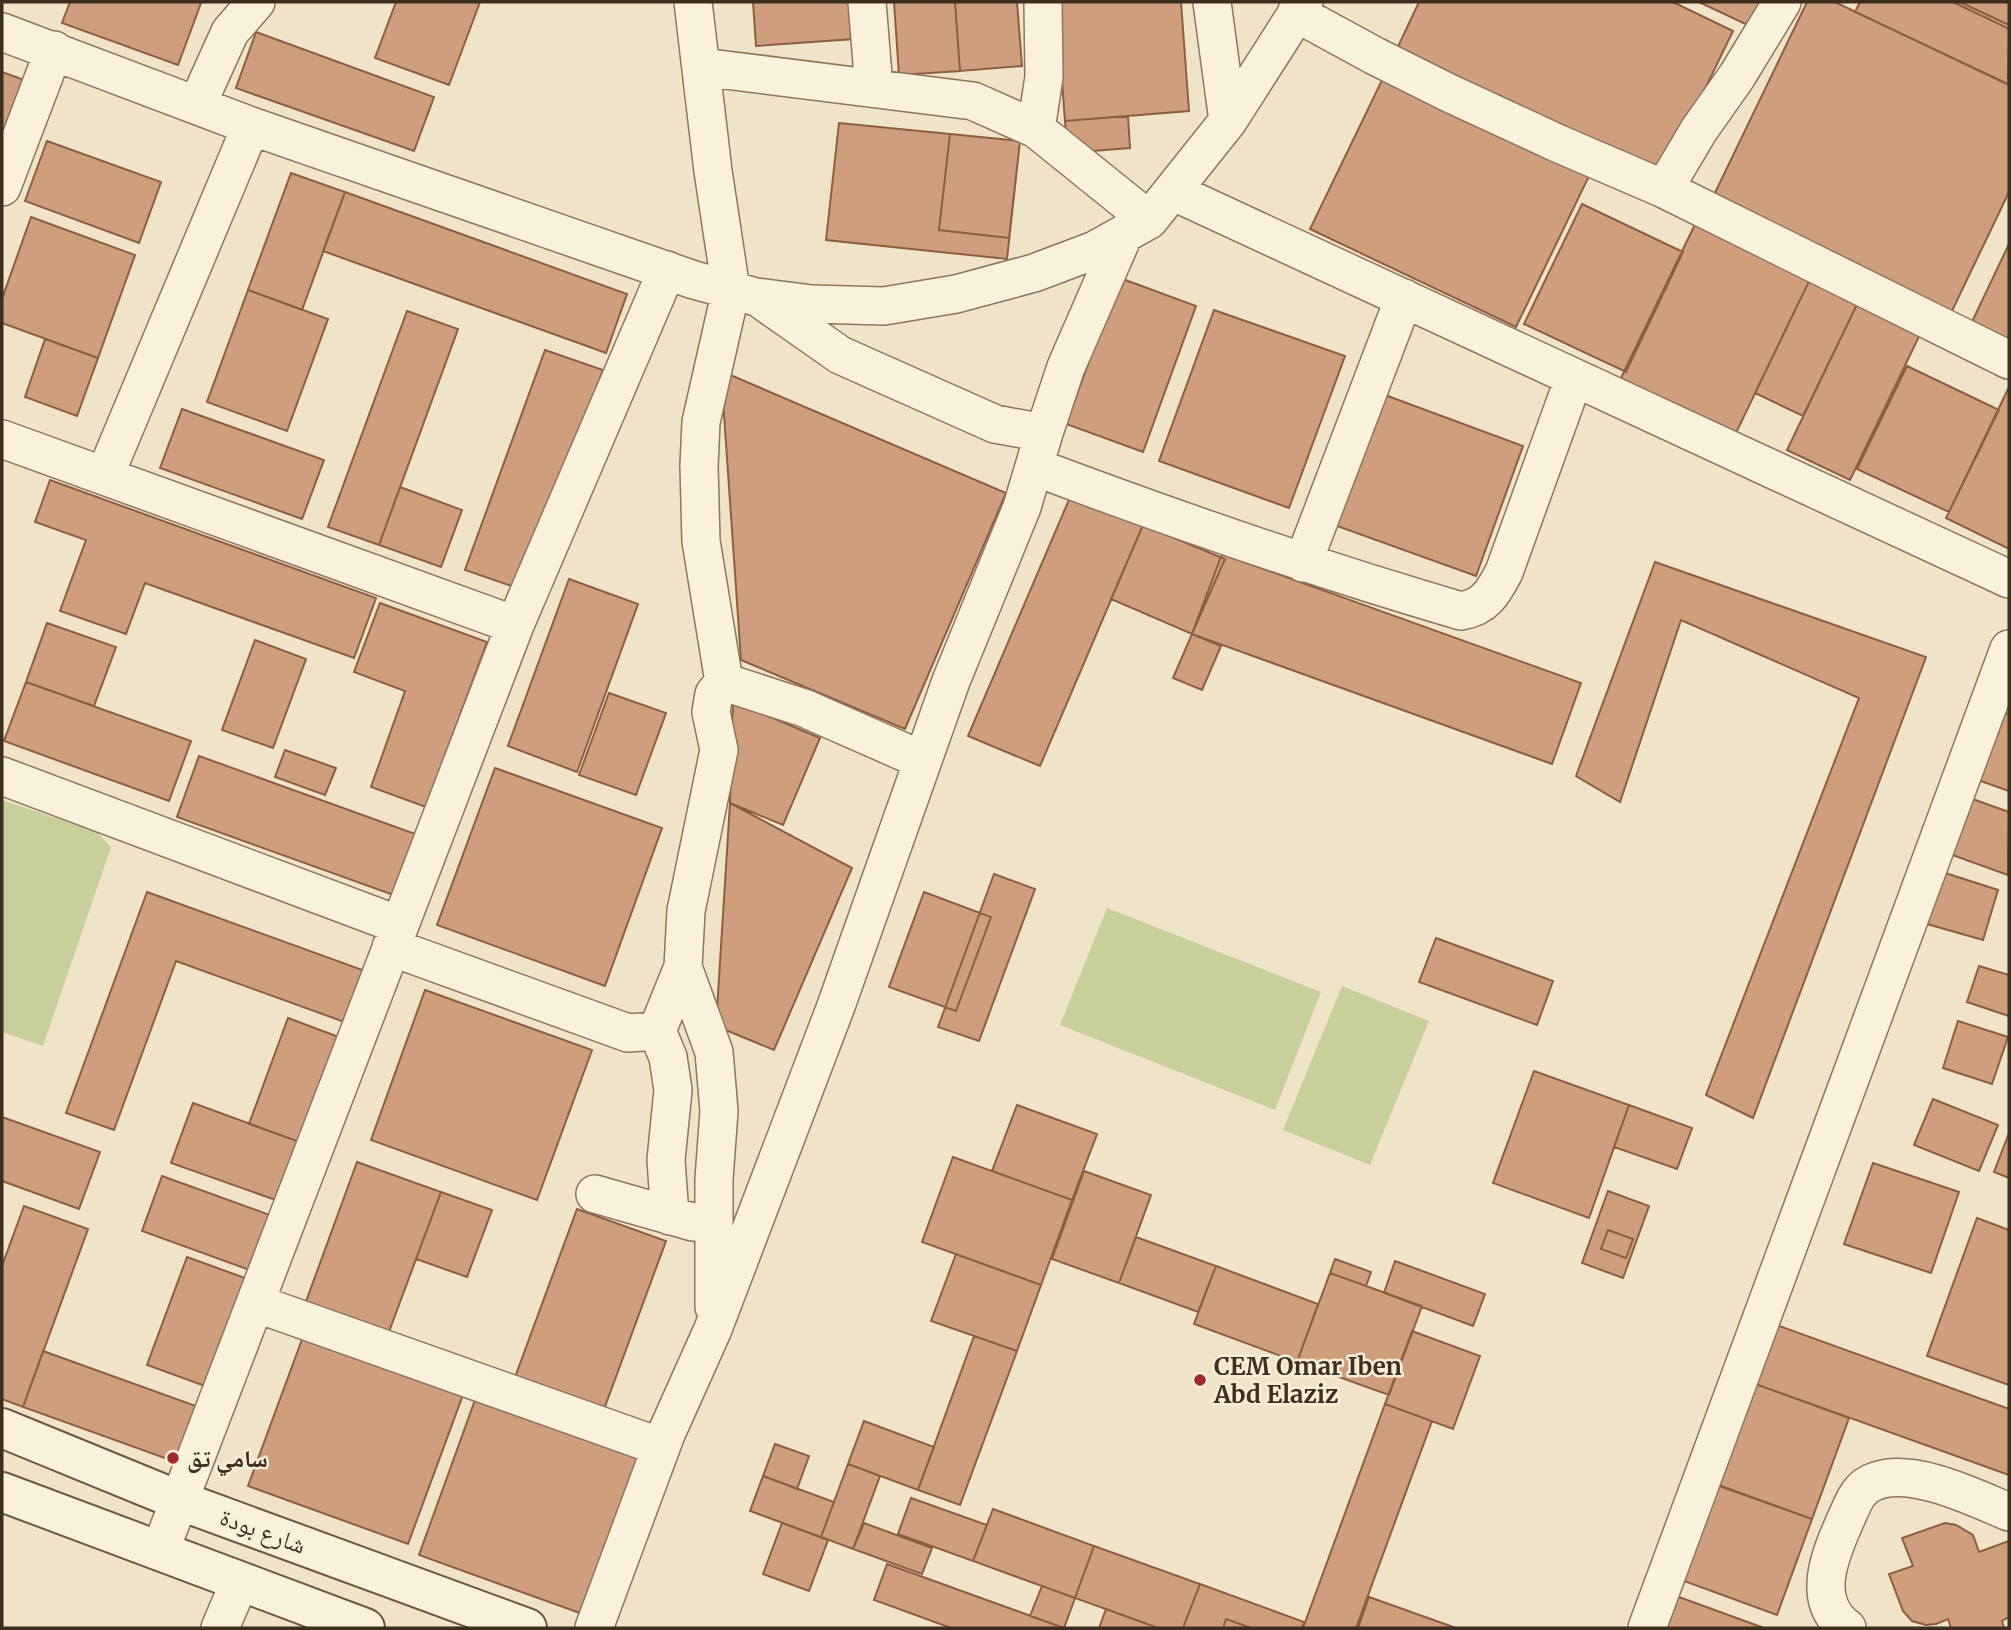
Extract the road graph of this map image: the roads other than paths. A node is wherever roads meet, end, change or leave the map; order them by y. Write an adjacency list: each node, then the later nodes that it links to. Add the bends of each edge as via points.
1 (256, 2): 12 (street, via 230,32)
2 (693, 2): 10 (street)
3 (867, 2): 11 (street)
4 (1043, 2): 15 (street, via 1044,77)
5 (1212, 2): 13 (street)
6 (1782, 2): 17 (street)
7 (1300, 7): 13 (street); 17 (street, via 1374,56)
8 (2, 32): 9 (street)
9 (54, 50): 12 (street); 16 (street)
10 (702, 67): 11 (street); 21 (street, via 713,171)
11 (874, 88): 15 (street, via 973,101)
12 (197, 105): 14 (street)
13 (1228, 121): 18 (street)
14 (251, 126): 20 (street); 27 (street)
15 (1036, 129): 19 (street)
16 (2, 187)
17 (1664, 190): 23 (street)
18 (1172, 191): 19 (street); 22 (street)
19 (1137, 227): 21 (street, via 1095,250 1034,273 956,294 884,306 812,304); 26 (street, via 1066,366)
20 (667, 271): 21 (street); 30 (street)
21 (744, 293): 26 (street, via 840,355 995,424); 32 (street, via 701,422 701,541)
22 (1404, 299): 24 (street); 28 (street)
23 (2009, 360)
24 (1574, 377): 28 (street, via 1504,572 1492,595 1476,608 1461,611); 29 (street)
25 (2, 439): 27 (street)
26 (1039, 450): 28 (street, via 1192,526); 33 (street, via 1022,507)
27 (105, 475): 30 (street)
28 (1303, 563)
29 (2009, 579)
30 (515, 625): 35 (street)
31 (2009, 649): 54 (street)
32 (724, 682): 33 (street, via 804,708); 36 (street, via 714,694 711,712 719,750 686,911)
33 (922, 760): 42 (street, via 841,993)
34 (2, 776): 35 (street)
35 (395, 936): 37 (street, via 628,1033); 41 (street)
36 (683, 967): 37 (street); 40 (street, via 713,1052 719,1111)
37 (657, 1031): 39 (street, via 668,1057 673,1090 666,1160)
38 (595, 1194): 39 (street)
39 (670, 1216): 40 (street)
40 (714, 1228): 42 (street)
41 (255, 1303): 44 (street); 46 (street)
42 (713, 1329): 44 (street)
43 (2, 1428): 46 (street, شارع بودة)
44 (661, 1447): 53 (street)
45 (2, 1492): 48 (street)
46 (178, 1500): 48 (street); 52 (street, شارع بودة)
47 (2009, 1512): 55 (street, via 1944,1484 1902,1478 1877,1480 1859,1491 1829,1558 1826,1588 1829,1607)
48 (160, 1551): 49 (street)
49 (240, 1581): 50 (street); 51 (street)
50 (220, 1628)
51 (365, 1628)
52 (527, 1628)
53 (594, 1628)
54 (1647, 1628)
55 (1847, 1628)

